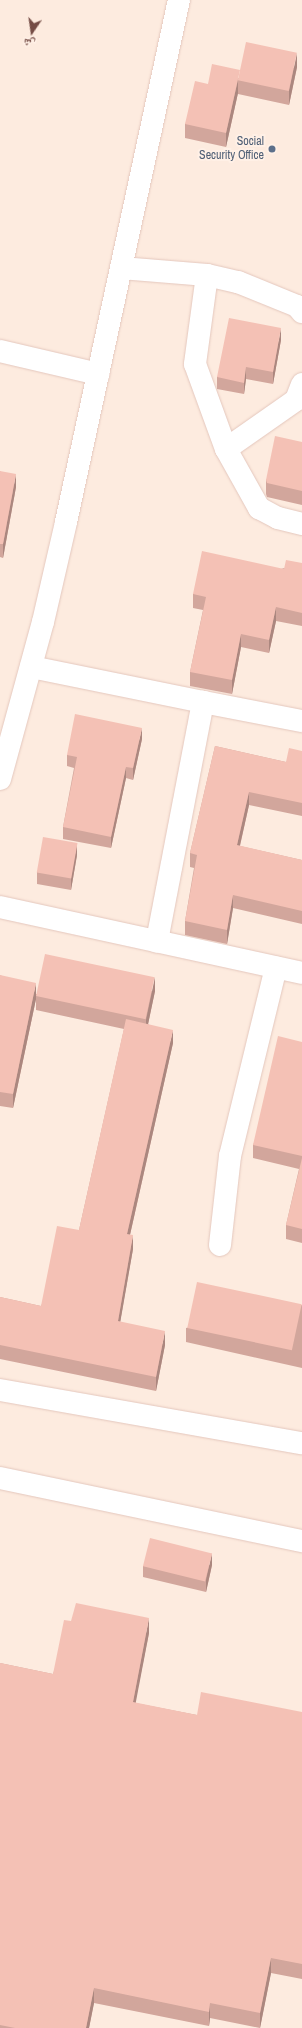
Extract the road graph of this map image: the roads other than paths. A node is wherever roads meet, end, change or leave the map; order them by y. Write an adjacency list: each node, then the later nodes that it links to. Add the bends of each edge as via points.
1 (178, 0): 2 (street)
2 (120, 268): 3 (street); 6 (street)
3 (207, 275): 4 (street, via 238,282 297,306); 8 (street, via 195,364)
4 (302, 312)
5 (0, 351): 6 (street)
6 (98, 374): 10 (street)
7 (302, 384): 8 (street, via 296,400)
8 (226, 450): 9 (street, via 259,508 278,518)
9 (302, 524)
10 (31, 667): 11 (street); 13 (street)
11 (203, 702): 12 (street); 15 (street)
12 (302, 720)
13 (0, 779)
14 (0, 907): 15 (street)
15 (157, 942): 16 (street)
16 (276, 968): 17 (street); 18 (street, via 230,1156)
17 (302, 973)
18 (220, 1245)
19 (0, 1390): 20 (street)
20 (302, 1443)
21 (0, 1478): 22 (street)
22 (302, 1541)

